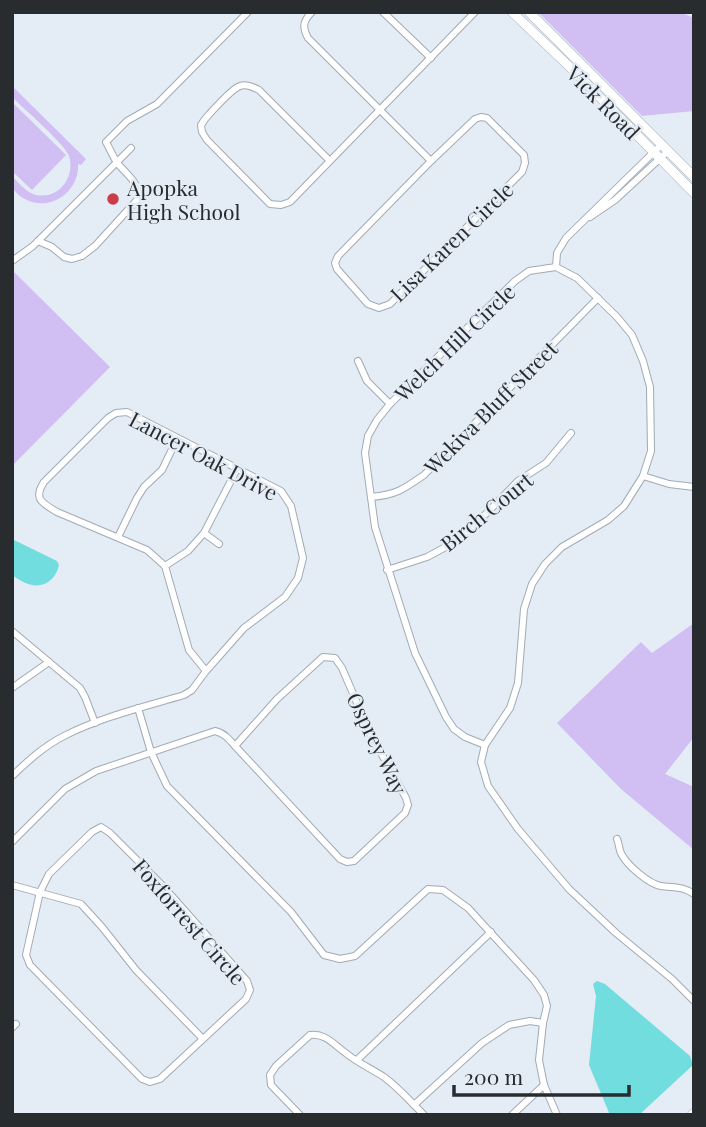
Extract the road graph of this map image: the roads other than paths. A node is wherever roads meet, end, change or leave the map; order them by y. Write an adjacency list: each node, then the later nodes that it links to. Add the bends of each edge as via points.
1 (247, 12): 13 (street, via 157,104 127,121 106,142)
2 (312, 12): 8 (street, via 304,24 308,38)
3 (383, 12): 7 (street)
4 (475, 12): 7 (street)
5 (512, 12): 10 (street, Vick Road)
6 (529, 12): 10 (street, Vick Road)
7 (431, 58): 8 (street)
8 (380, 110): 11 (street); 12 (street)
9 (131, 148): 13 (street)
10 (661, 151): 14 (street, Vick Road); 15 (street, Vick Road); 18 (street, via 566,238 557,253)
11 (330, 161): 11 (street, via 290,202 270,204 207,140 201,125 238,86 253,86)
12 (431, 161): 12 (street, Lisa Karen Circle, via 481,117 524,155 525,163 522,172 390,304 379,309 368,304 335,263)
13 (117, 162): 16 (street); 16 (street, via 140,194 94,246 72,259)
14 (694, 177)
15 (694, 193)
16 (37, 241): 17 (street)
17 (12, 261)
18 (556, 267): 19 (street, via 577,278); 21 (street, Welch Hill Circle, via 529,271 515,281)
19 (598, 298): 25 (street, via 632,335 650,387 651,451); 27 (street, Wekiva Bluff Street, via 424,475 390,495)
20 (358, 362): 21 (street, via 368,381)
21 (390, 404): 27 (street, Welch Hill Circle, via 368,436 365,453)
22 (571, 433): 32 (street, Birch Court, via 546,463 518,481 455,542 427,558)
23 (177, 439): 24 (street, Lancer Oak Drive); 29 (street, via 162,470 137,498); 29 (street, Lancer Oak Drive, via 127,412 116,413 39,490 45,505)
24 (237, 469): 28 (street); 35 (street, Lancer Oak Drive, via 281,491 291,506 303,558 298,578 285,597 244,628)
25 (643, 476): 26 (street); 40 (street, via 624,506 562,547 531,584 524,609 518,682 510,708)
26 (694, 486)
27 (371, 497): 32 (street, Welch Hill Circle)
28 (204, 533): 30 (street); 31 (street)
29 (118, 537): 31 (street, Lancer Oak Drive, via 147,550)
30 (219, 544)
31 (165, 566): 35 (street, via 189,650)
32 (387, 570): 40 (street, Welch Hill Circle, via 415,653 446,717 454,729)
33 (12, 631): 34 (street)
34 (50, 662): 36 (street); 38 (street, via 80,688)
35 (206, 671): 37 (street, Lancer Oak Drive, via 184,695)
36 (12, 688)
37 (138, 708): 38 (street, Lancer Oak Drive); 41 (street)
38 (95, 723): 42 (street, Lancer Oak Drive, via 34,755)
39 (235, 746): 39 (street, Osprey Way, via 347,862 405,813 408,805 335,658 323,657); 41 (street, Osprey Way, via 215,731)
40 (485, 746): 49 (street, via 481,762 488,786 518,830 569,889)
41 (151, 752): 44 (street, via 96,771 65,789); 48 (street, via 167,786 291,912 324,955 355,956 428,889 443,890)
42 (12, 776)
43 (617, 839): 47 (street, via 622,855 651,883)
44 (12, 842)
45 (12, 884): 46 (street)
46 (40, 892): 51 (street, via 81,904); 51 (street, Foxforrest Circle, via 27,947 30,965 142,1079 160,1079); 51 (street, Foxforrest Circle, via 49,874 92,832 101,827 110,833 247,981 246,999)
47 (694, 894)
48 (491, 932): 50 (street, via 544,995); 52 (street)
49 (694, 1001)
50 (543, 1023): 53 (street, via 539,1060); 54 (street, via 509,1025 482,1043)
51 (203, 1039)
52 (357, 1060): 54 (street); 55 (street, via 317,1034 310,1035 276,1066 270,1075 271,1085)
53 (544, 1085): 57 (street); 58 (street)
54 (414, 1105): 56 (street)
55 (300, 1115)
56 (424, 1115)
57 (512, 1115)
58 (557, 1115)

